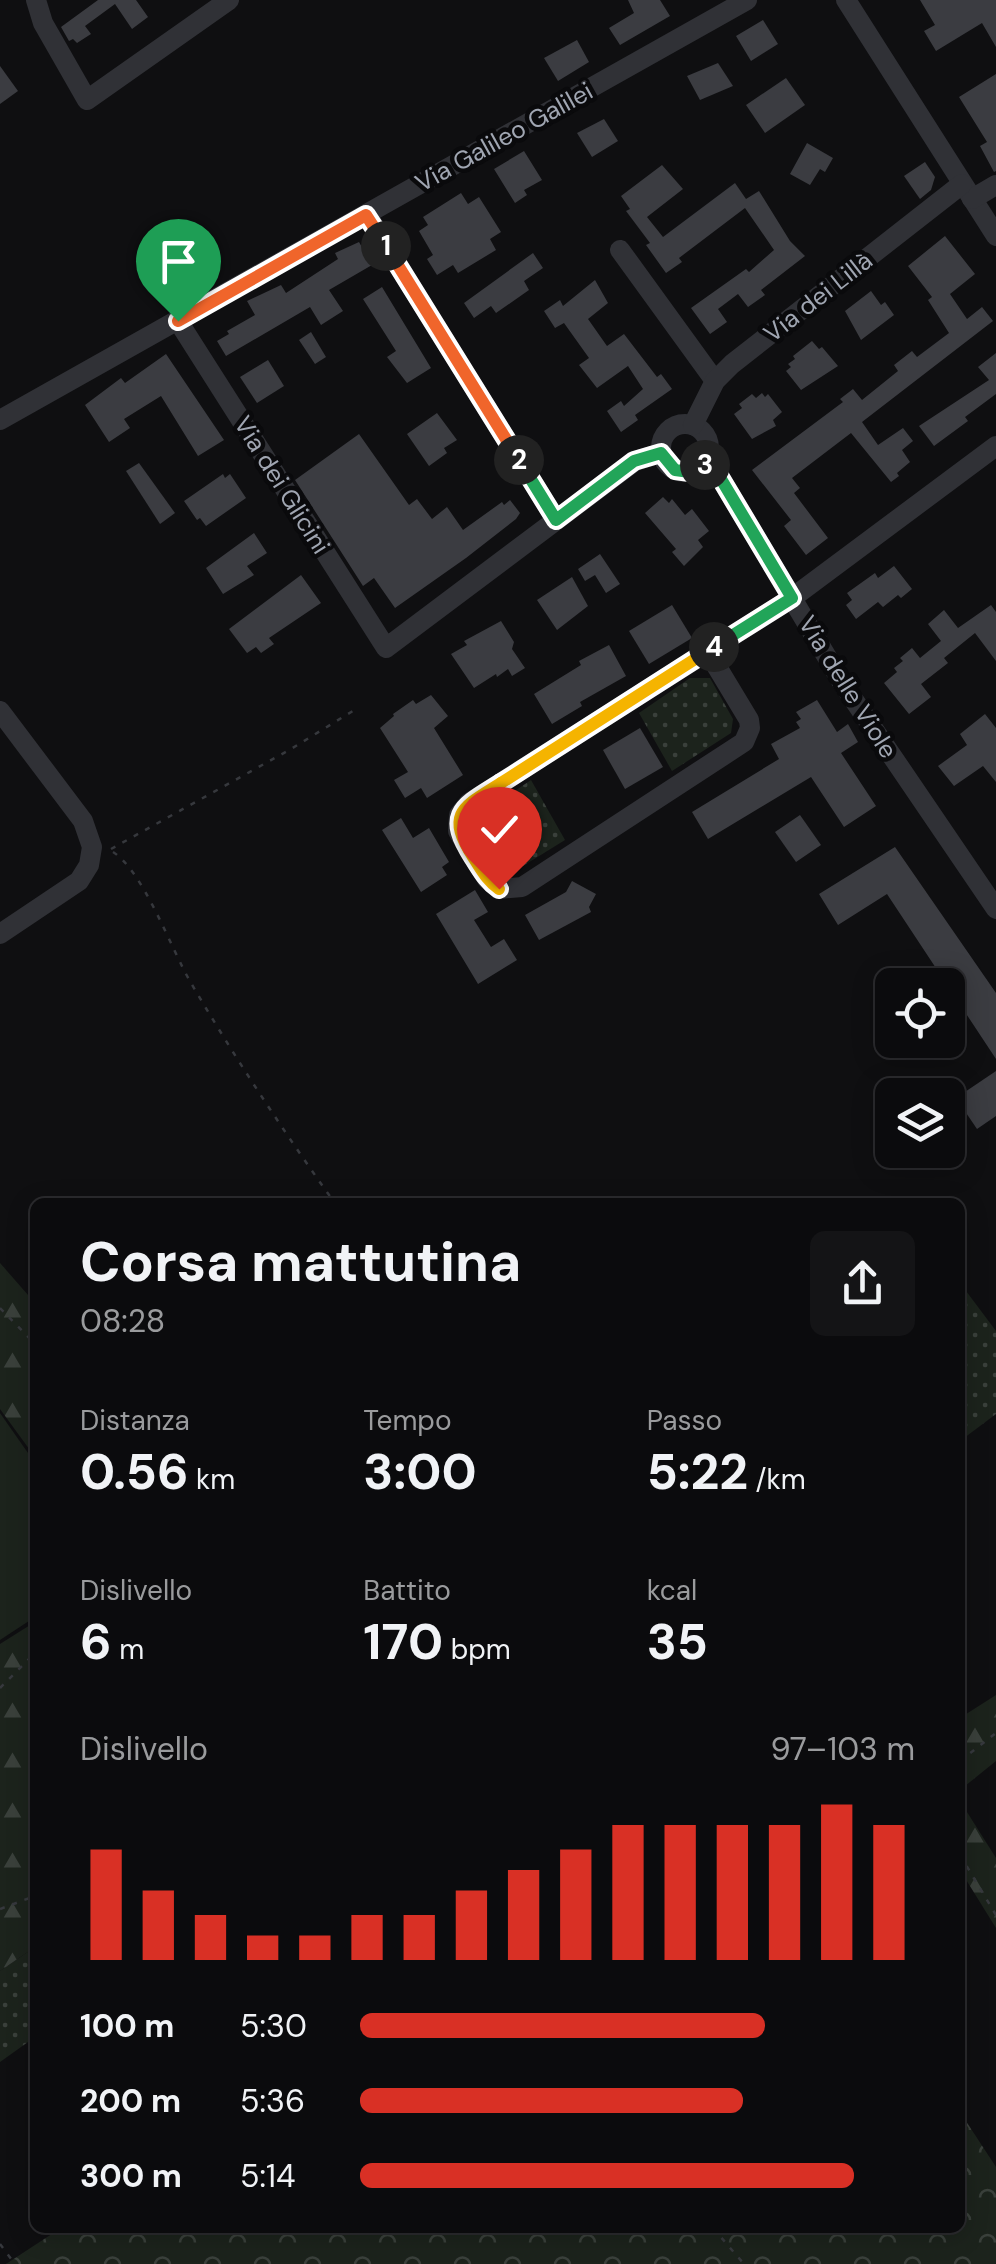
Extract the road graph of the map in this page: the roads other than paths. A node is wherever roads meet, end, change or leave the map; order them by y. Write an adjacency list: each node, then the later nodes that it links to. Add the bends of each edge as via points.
1 (36, 0): 2 (street, via 87,100)
2 (230, 0)
3 (747, 0): 7 (street, Via Galileo Galilei)
4 (846, 0): 6 (street)
5 (996, 186): 6 (street, Via dei Lillà)
6 (967, 191): 8 (street); 11 (street, Via dei Lillà)
7 (366, 215): 10 (street, Via Galileo Galilei); 17 (street)
8 (996, 236)
9 (620, 250): 11 (street)
10 (178, 321): 12 (street, Via Galileo Galilei); 17 (street, Via dei Glicini, via 386,648)
11 (715, 381): 13 (street, Via dei Lillà)
12 (0, 420)
13 (692, 425): 15 (street, via 666,432); 16 (street, via 708,442)
14 (996, 446): 18 (street)
15 (661, 453): 16 (street, via 682,472); 17 (street, via 634,461)
16 (703, 464): 18 (street, Via delle Viole, via 721,479)
17 (556, 520)
18 (792, 598): 19 (street); 21 (street, Via delle Viole)
19 (708, 652): 19 (street, via 463,808 458,831 492,885 522,887 744,742 749,720)
20 (0, 711): 22 (street, via 83,821 92,847 79,880)
21 (996, 910)
22 (0, 934)

